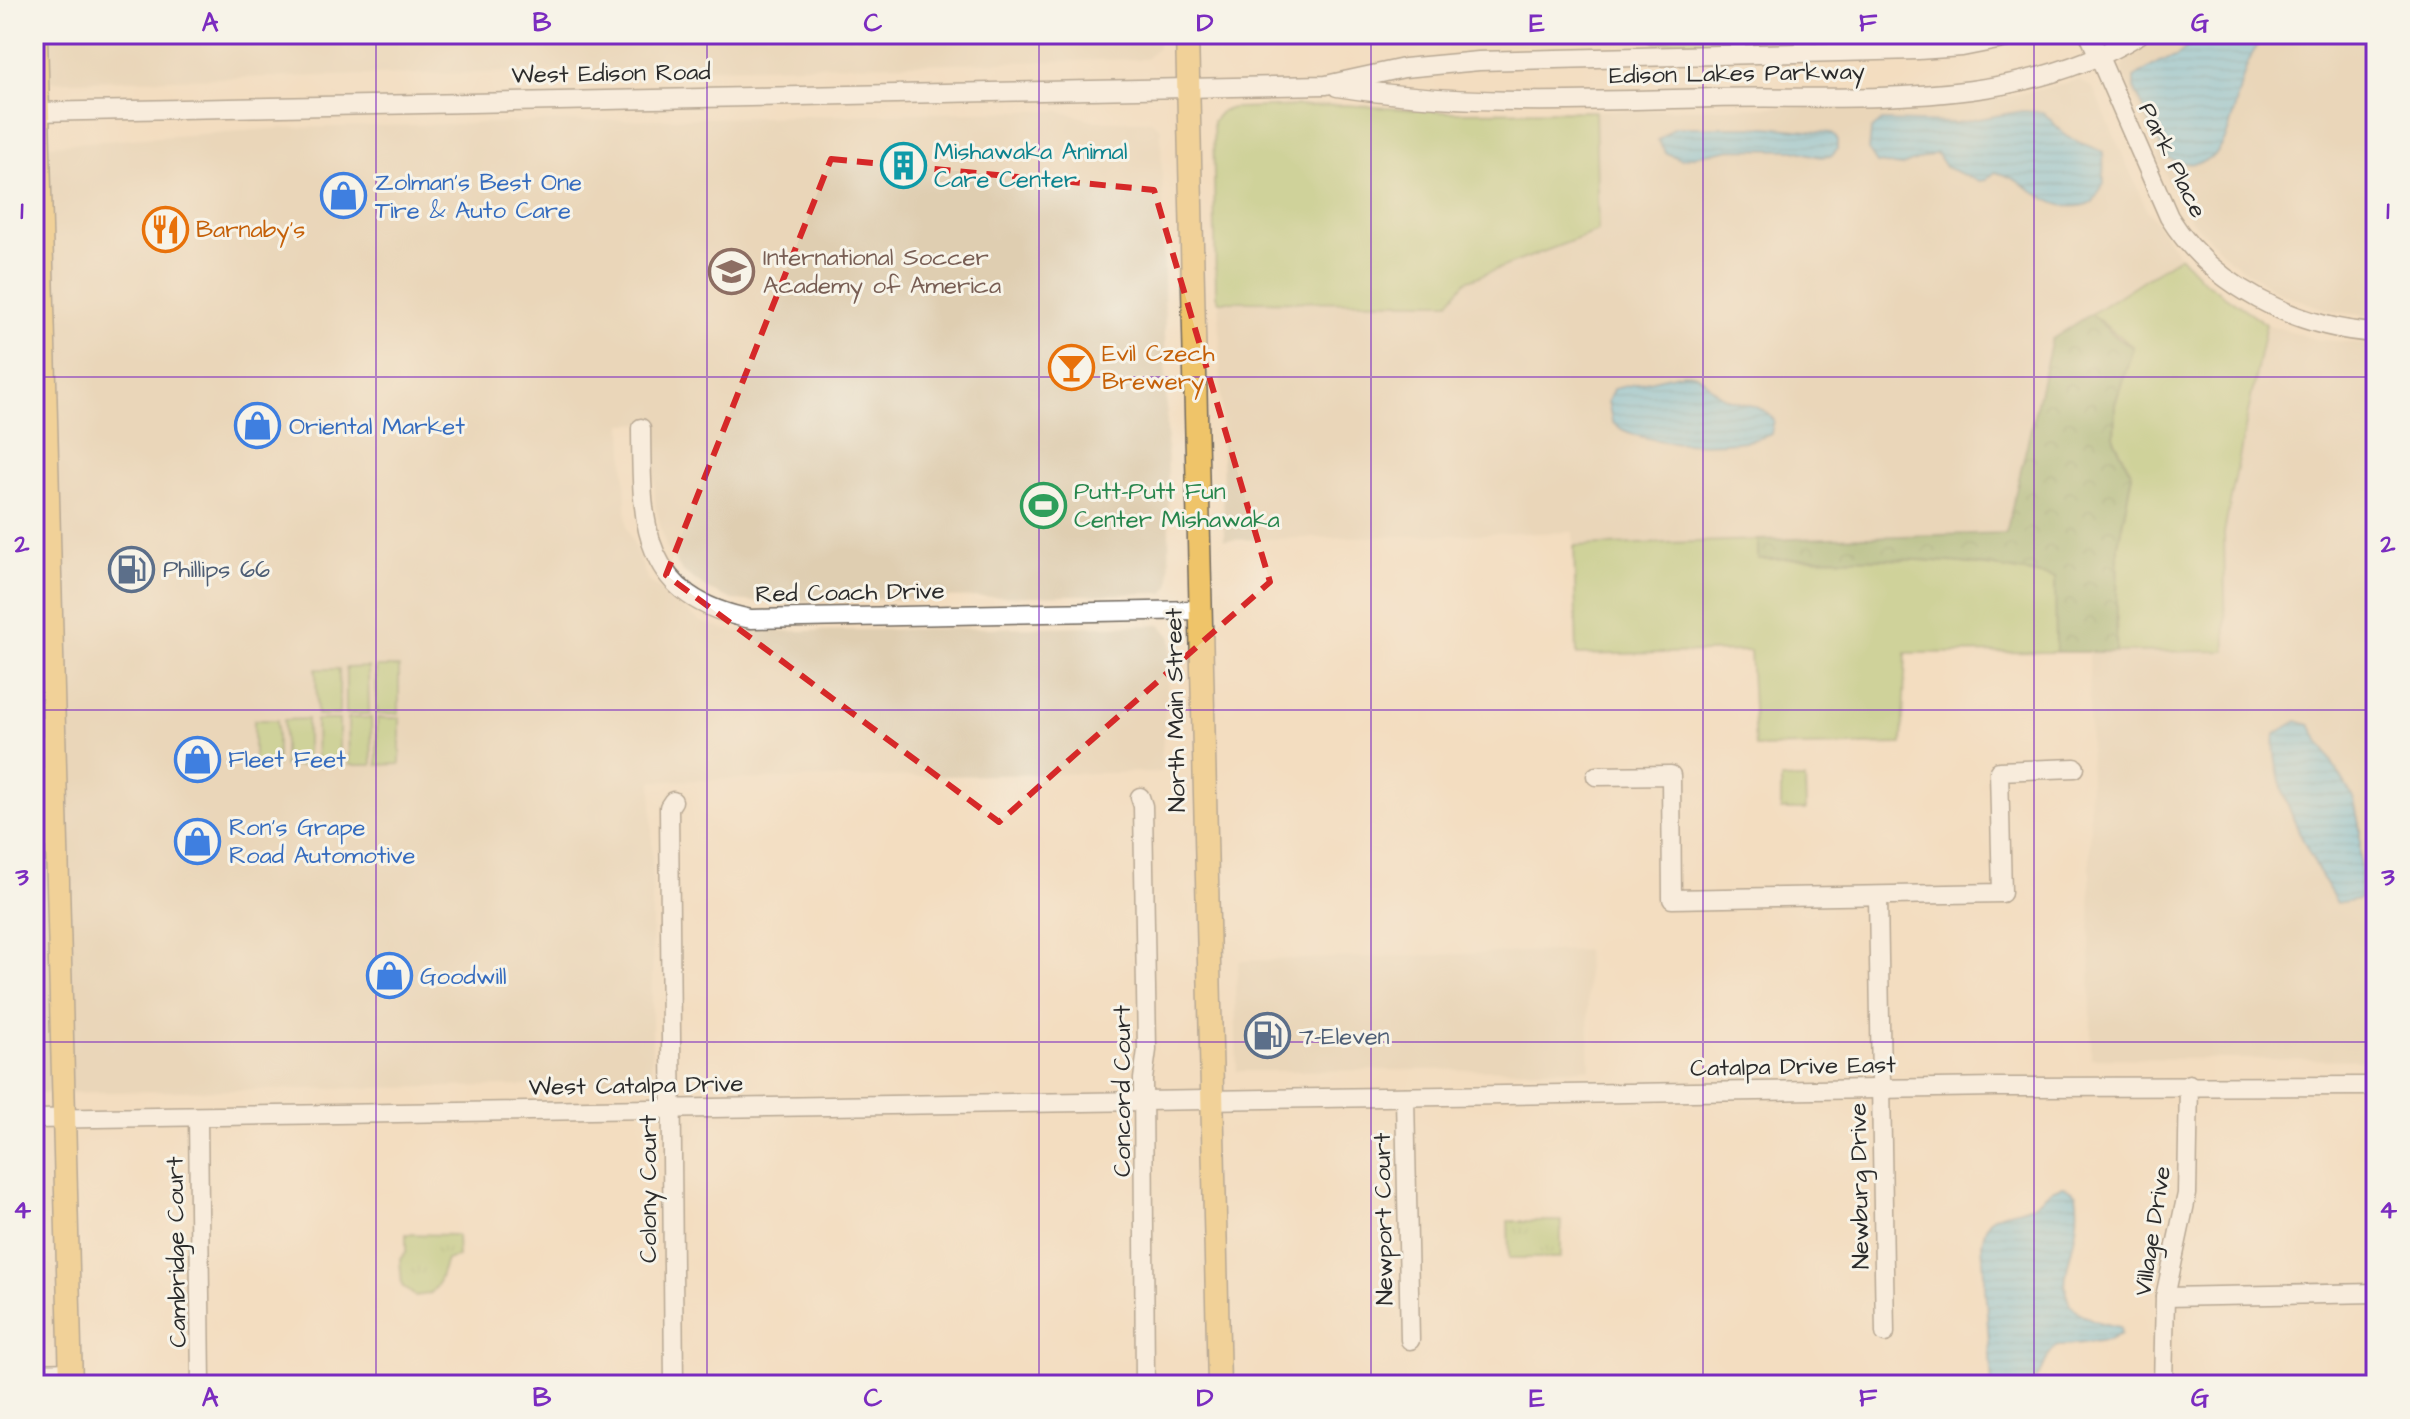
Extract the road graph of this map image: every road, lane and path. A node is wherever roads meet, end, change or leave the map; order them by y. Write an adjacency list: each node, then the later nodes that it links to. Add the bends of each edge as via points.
1 (36, 34): 9 (main road)
2 (1187, 34): 8 (main road, North Main Street)
3 (2028, 34): 7 (street, Edison Lakes Parkway, via 1918,50 1479,61 1404,68)
4 (2089, 34): 6 (street, Park Place)
5 (2140, 34): 6 (street, Edison Lakes Parkway)
6 (2098, 56): 7 (street, Edison Lakes Parkway, via 2026,80 1941,93 1481,102); 10 (street, Park Place, via 2169,217 2199,253 2252,296 2325,326)
7 (1326, 85): 8 (street, Edison Lakes Parkway)
8 (1190, 90): 9 (street, West Edison Road); 12 (main road, North Main Street)
9 (35, 112): 25 (main road)
10 (2376, 333)
11 (641, 428): 12 (street, Red Coach Drive, via 642,506 651,546 673,580 725,614 751,619)
12 (1199, 610): 22 (main road, North Main Street)
13 (2075, 768): 17 (street, via 1999,771 2002,893)
14 (1596, 776): 17 (street, via 1671,775 1672,899)
15 (1140, 797): 23 (street, Concord Court)
16 (673, 801): 24 (street, Colony Court)
17 (1878, 896): 20 (street, Newburg Drive)
18 (2189, 1084): 19 (street, Catalpa Drive East); 20 (street, Catalpa Drive East); 29 (street, Village Drive, via 2187,1194)
19 (2376, 1086)
20 (1882, 1089): 21 (street, Catalpa Drive East); 30 (street, Newburg Drive)
21 (1405, 1097): 22 (street, Catalpa Drive East); 31 (street, Newport Court)
22 (1210, 1100): 23 (street, West Catalpa Drive); 37 (main road, North Main Street)
23 (1144, 1101): 24 (street, West Catalpa Drive); 36 (street, Concord Court)
24 (672, 1107): 26 (street, West Catalpa Drive); 35 (street, Colony Court)
25 (62, 1118): 26 (street, West Catalpa Drive); 27 (street, West Catalpa Drive); 33 (main road)
26 (198, 1118): 34 (street, Cambridge Court)
27 (34, 1119)
28 (2376, 1293): 29 (street)
29 (2165, 1297): 38 (street, Village Drive)
30 (1885, 1333)
31 (1410, 1340)
32 (34, 1373): 33 (street)
33 (71, 1379)
34 (201, 1385)
35 (674, 1385)
36 (1145, 1385)
37 (1219, 1385)
38 (2163, 1385)

